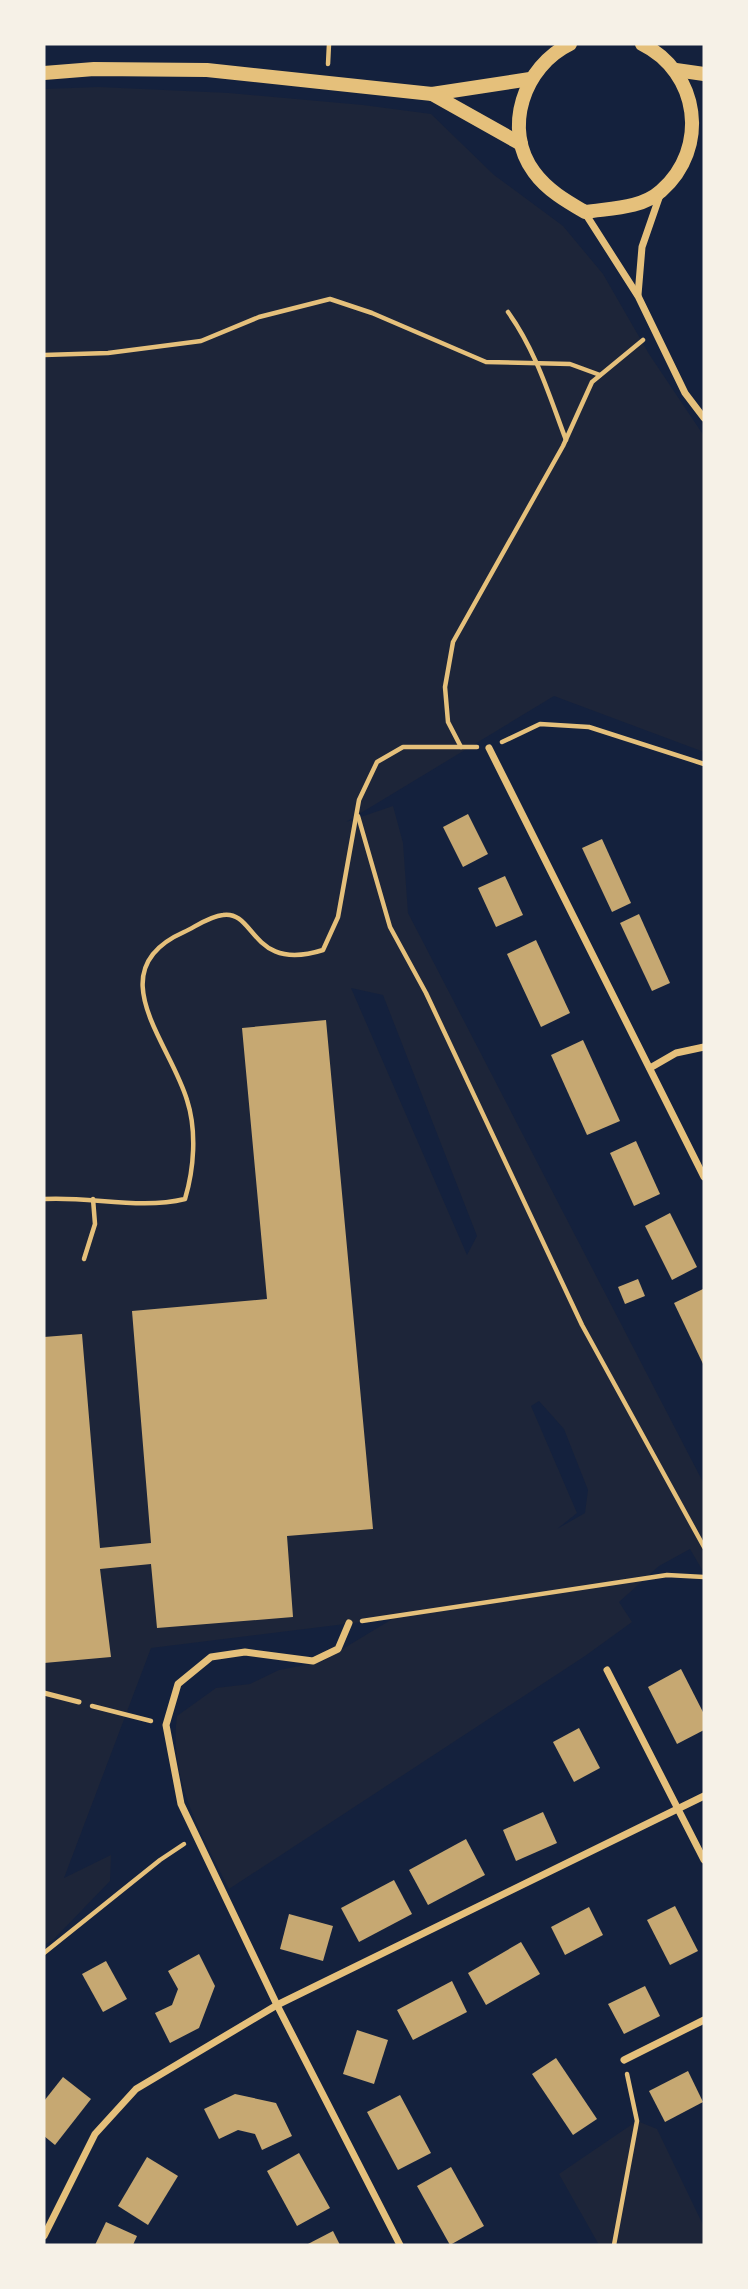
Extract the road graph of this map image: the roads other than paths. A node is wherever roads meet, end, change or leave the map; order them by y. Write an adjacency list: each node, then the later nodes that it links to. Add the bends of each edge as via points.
1 (570, 44): 6 (main road, via 541,64)
2 (642, 44): 3 (main road)
3 (676, 70): 5 (main road); 8 (main road)
4 (44, 73): 7 (main road, via 207,70)
5 (704, 74)
6 (530, 79): 7 (main road); 9 (main road, via 519,111)
7 (432, 94): 9 (main road)
8 (699, 131): 10 (main road)
9 (521, 144): 11 (main road, via 545,186)
10 (661, 191): 11 (main road, via 640,204); 12 (street, via 642,247)
11 (585, 212): 12 (street)
12 (638, 296): 13 (street, via 685,393)
13 (704, 418)
14 (489, 747): 16 (street)
15 (704, 1047): 16 (street, via 676,1053)
16 (650, 1068): 17 (street)
17 (704, 1177)
18 (349, 1623): 25 (street, via 338,1649 313,1661 245,1652 211,1657 178,1684 166,1725 181,1804)
19 (607, 1670): 23 (street)
20 (44, 1693): 21 (lane)
21 (79, 1702)
22 (704, 1796): 23 (street)
23 (679, 1809): 24 (street); 25 (street)
24 (704, 1860)
25 (277, 2005): 28 (street, via 136,2089 94,2134); 29 (street)
26 (704, 2020): 27 (street)
27 (624, 2060)
28 (44, 2236)
29 (400, 2245)

